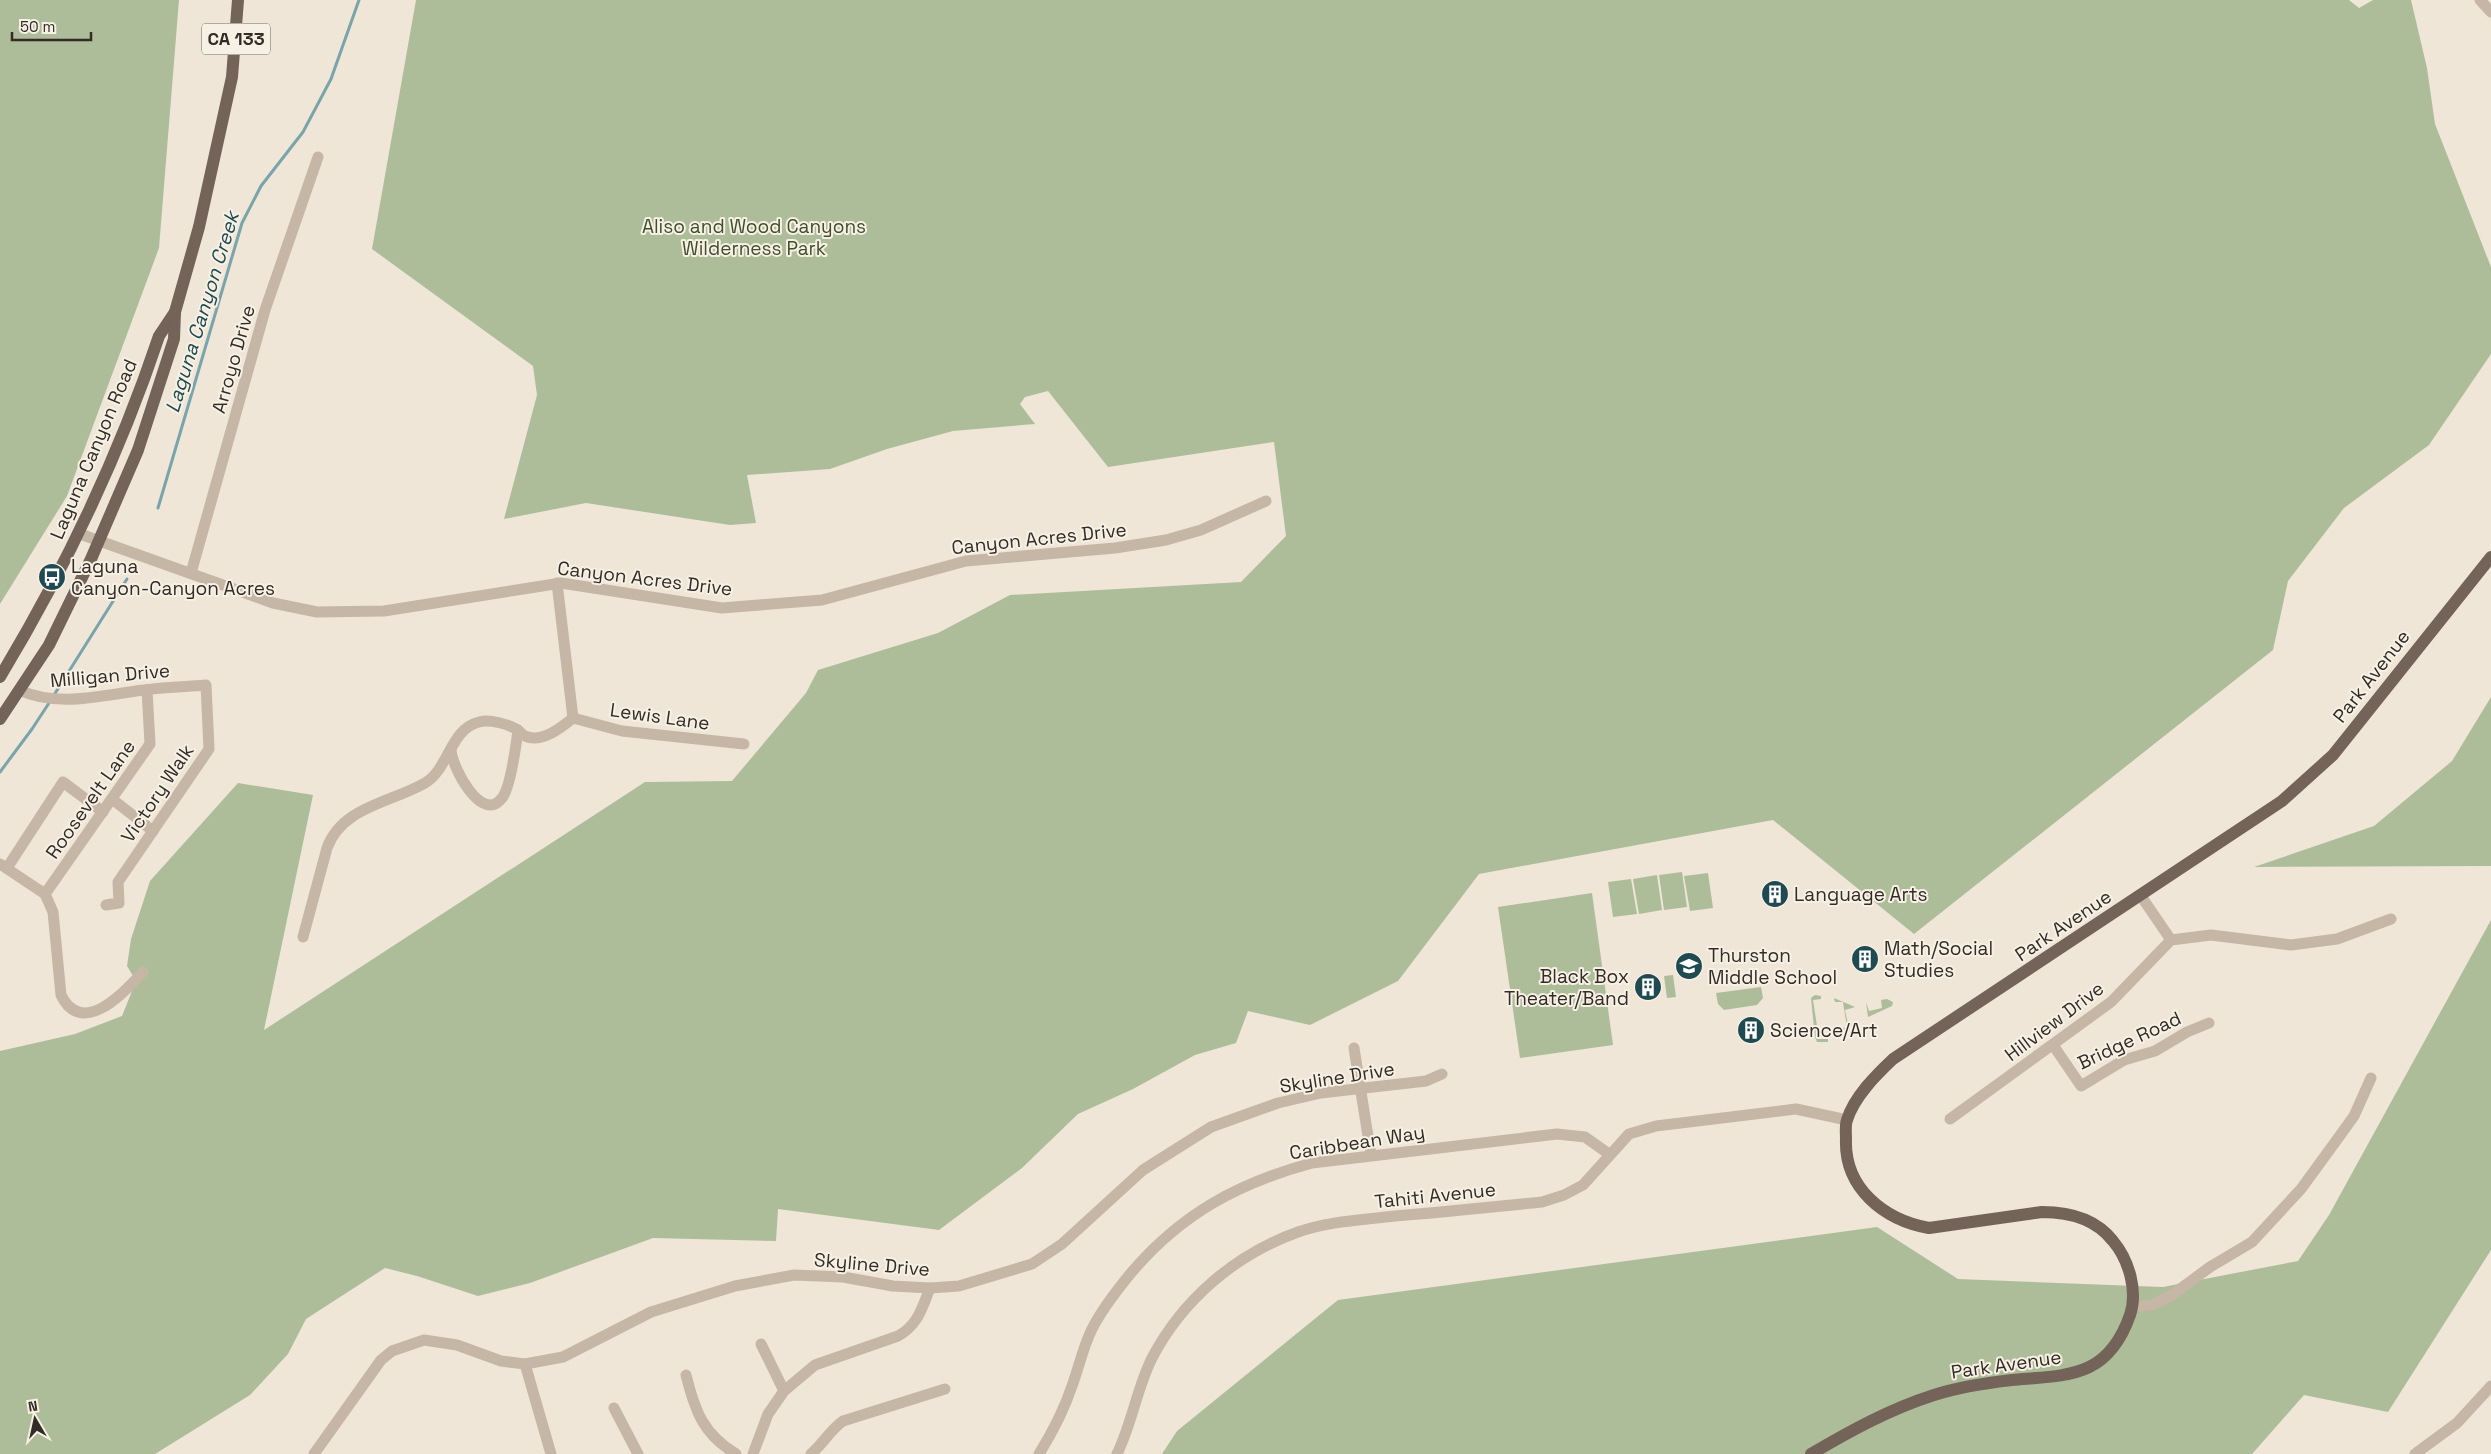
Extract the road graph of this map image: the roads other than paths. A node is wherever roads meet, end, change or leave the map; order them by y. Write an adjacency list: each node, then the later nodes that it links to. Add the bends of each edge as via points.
1 (238, 0): 5 (main road, Laguna Canyon Road / CA 133, via 232,77)
2 (2480, 0): 3 (street)
3 (2491, 12)
4 (318, 157): 10 (street, Arroyo Drive, via 265,310)
5 (175, 312): 7 (main road, Laguna Canyon Road / CA 133, via 159,336); 8 (main road, Laguna Canyon Road / CA 133, via 174,339 138,450)
6 (1266, 501): 11 (street, Canyon Acres Drive, via 1201,530 1166,540 1115,548 966,561 822,600 722,608)
7 (80, 534): 8 (street, Canyon Acres Drive); 12 (main road, Laguna Canyon Road / CA 133)
8 (99, 541): 10 (street, Canyon Acres Drive); 14 (main road, Laguna Canyon Road / CA 133, via 49,645)
9 (2491, 557): 26 (main road, Park Avenue, via 2333,754 2309,778 2282,801)
10 (191, 573): 11 (street, Canyon Acres Drive, via 273,603 317,612 346,613 439,604)
11 (557, 583): 16 (street)
12 (0, 678)
13 (206, 685): 15 (street, Milligan Drive); 23 (street, Victory Walk, via 209,749)
14 (19, 690): 15 (street, Milligan Drive, via 42,698 68,700); 17 (main road, Laguna Canyon Road / CA 133)
15 (147, 690): 21 (street, Roosevelt Lane, via 150,744)
16 (573, 718): 18 (street, via 563,727 543,736 525,736); 19 (street, Lewis Lane, via 622,731)
17 (0, 719)
18 (518, 730): 20 (street, via 495,722 480,722 466,728); 20 (street, via 503,797 491,805 470,792 451,759)
19 (744, 744)
20 (451, 749): 29 (street, via 425,783 351,817 332,835)
21 (112, 799): 22 (street, Roosevelt Lane); 23 (street)
22 (103, 812): 24 (street, via 63,782); 25 (street, Roosevelt Lane)
23 (153, 831): 27 (street, Victory Walk, via 118,882 119,903)
24 (4, 866): 25 (street)
25 (45, 894): 31 (street, via 53,912 61,995 66,1006 88,1012 104,1009)
26 (2141, 896): 30 (street); 39 (main road, Park Avenue, via 1893,1059 1869,1083)
27 (106, 905)
28 (2391, 919): 30 (street, via 2337,938 2291,945 2210,934)
29 (303, 936)
30 (2171, 940): 33 (street, Hillview Drive, via 2112,1002)
31 (143, 972)
32 (2208, 1023): 33 (street, Bridge Road, via 2155,1050 2124,1060 2080,1086)
33 (2053, 1045): 38 (street, Hillview Drive)
34 (1354, 1048): 37 (street)
35 (1442, 1074): 37 (street, Skyline Drive, via 1426,1081)
36 (2371, 1078): 43 (street, via 2354,1116 2300,1189 2252,1242 2152,1305)
37 (1360, 1089): 41 (street); 42 (street, Skyline Drive, via 1278,1102 1211,1127 1143,1170 1062,1244 1032,1264 959,1286)
38 (1950, 1119)
39 (1847, 1120): 40 (street, Tahiti Avenue, via 1796,1109 1656,1126 1630,1134); 43 (main road, Park Avenue, via 1849,1169 1881,1210 1912,1225 1929,1228 2042,1212 2060,1212 2095,1224 2119,1248 2132,1283)
40 (1609, 1154): 41 (street, Caribbean Way, via 1585,1136 1557,1134); 58 (street, Tahiti Avenue, via 1582,1185 1564,1196 1542,1202 1338,1222 1300,1231 1245,1257 1202,1291 1167,1333 1152,1359)
41 (1371, 1155): 57 (street, Caribbean Way, via 1312,1163 1273,1173 1209,1204 1164,1238 1124,1281 1092,1328 1061,1413)
42 (930, 1288): 45 (street, Skyline Drive, via 818,1275 760,1281 651,1312 562,1357); 49 (street, via 917,1321 909,1330 815,1365)
43 (2133, 1307): 59 (main road, Park Avenue, via 2114,1347 2102,1360 2088,1368 2067,1376 1988,1383 1933,1395 1866,1423)
44 (760, 1344): 49 (street)
45 (525, 1364): 51 (street, Skyline Drive, via 501,1361 458,1345 424,1340 392,1351 381,1360); 52 (street)
46 (686, 1375): 54 (street, via 692,1400 705,1429)
47 (2491, 1386): 60 (street, via 2457,1423)
48 (944, 1388): 56 (street, via 843,1421)
49 (784, 1391): 55 (street, via 768,1414)
50 (614, 1408): 53 (street)
51 (314, 1454)
52 (551, 1454)
53 (638, 1454)
54 (736, 1454)
55 (753, 1454)
56 (812, 1454)
57 (1039, 1454)
58 (1117, 1454)
59 (1811, 1454)
60 (2415, 1454)

